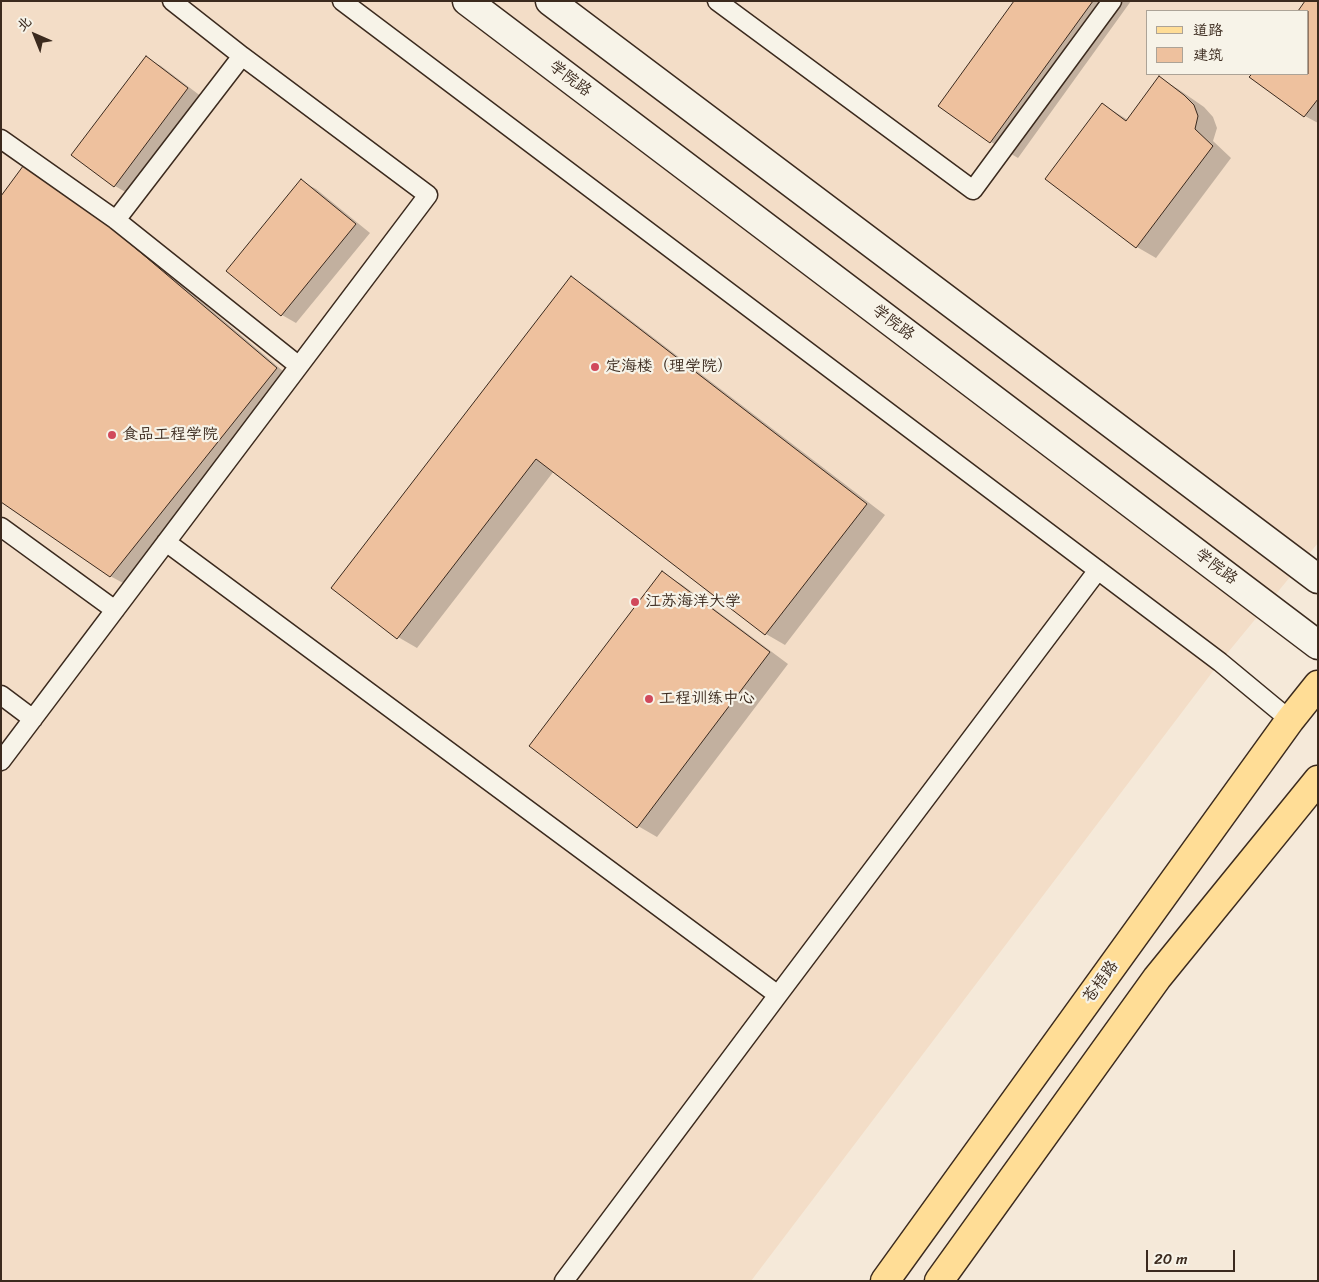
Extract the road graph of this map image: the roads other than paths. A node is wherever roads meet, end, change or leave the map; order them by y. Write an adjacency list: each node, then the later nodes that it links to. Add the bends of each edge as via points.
1 (172, 1): 7 (lane)
2 (342, 1): 13 (lane)
3 (468, 1): 16 (main road, 学院路)
4 (550, 1): 14 (main road)
5 (717, 1): 6 (lane, via 973,190)
6 (1112, 1)
7 (242, 56): 9 (lane); 10 (lane, via 428,195)
8 (1, 139): 9 (lane)
9 (116, 220): 10 (lane)
10 (299, 366): 12 (lane)
11 (1, 527): 15 (lane)
12 (166, 542): 15 (lane); 23 (lane)
13 (1098, 570): 20 (lane, via 1220,662); 23 (lane)
14 (1318, 579)
15 (116, 610): 19 (lane)
16 (1318, 644)
17 (1318, 684): 20 (main road, 苍梧路)
18 (1, 695): 19 (lane)
19 (33, 719): 21 (lane)
20 (1290, 720): 25 (main road, 苍梧路)
21 (1, 761)
22 (1318, 780): 26 (main road, via 1157,978)
23 (778, 995): 24 (lane)
24 (564, 1281)
25 (885, 1281)
26 (939, 1281)

